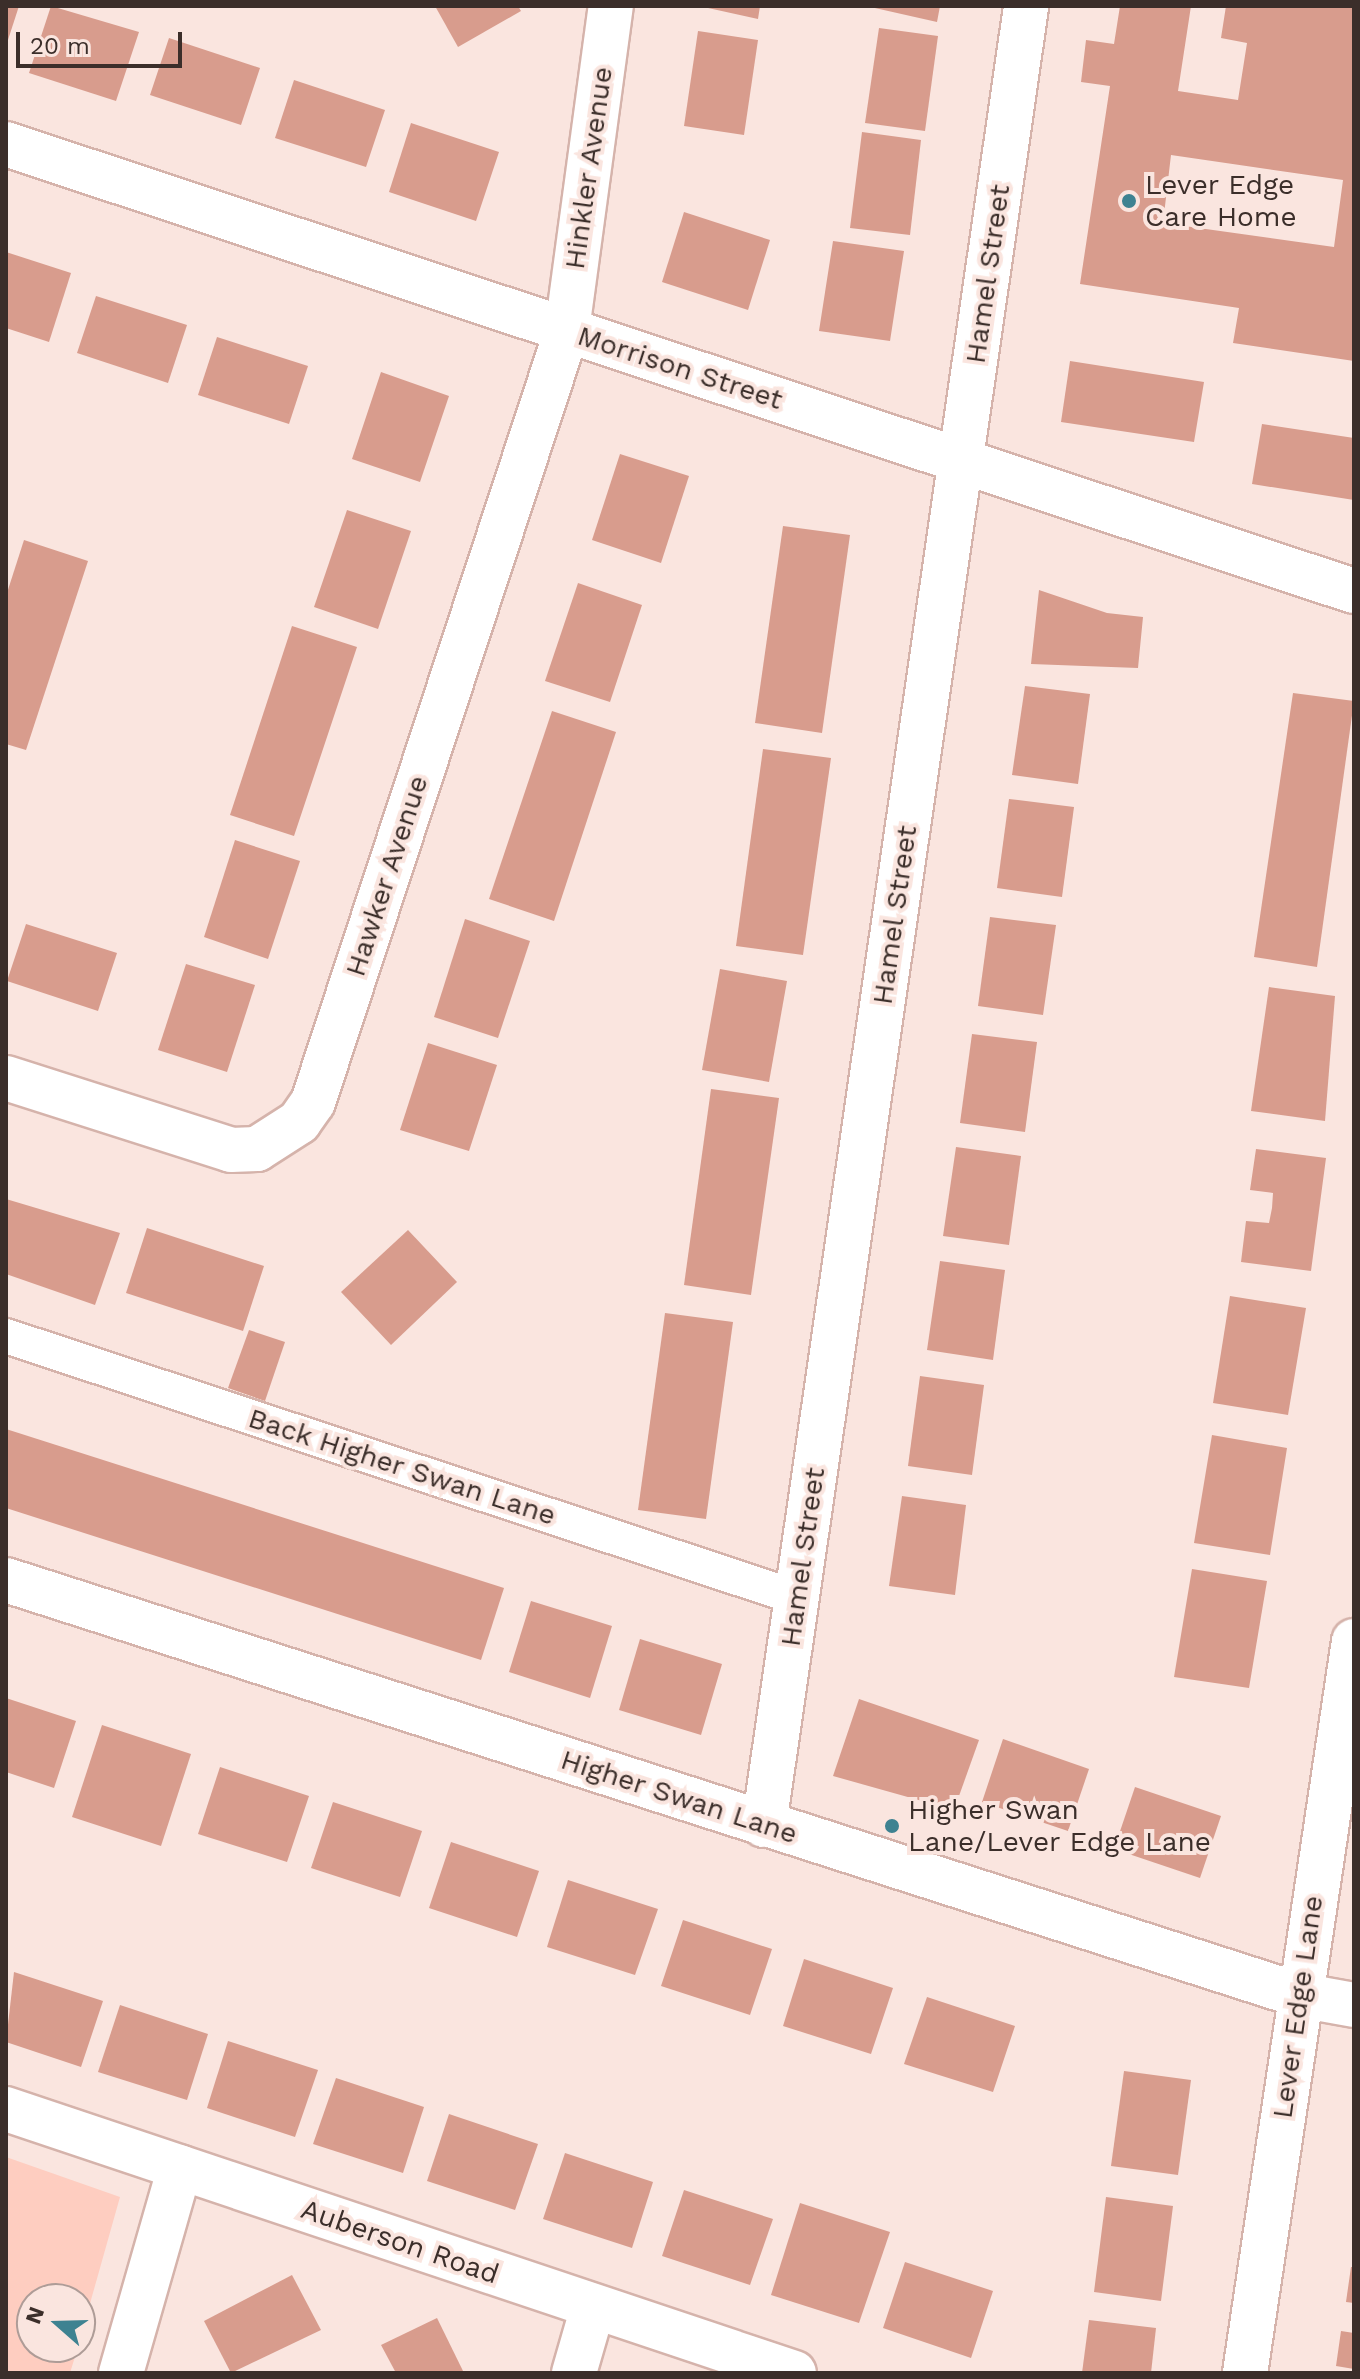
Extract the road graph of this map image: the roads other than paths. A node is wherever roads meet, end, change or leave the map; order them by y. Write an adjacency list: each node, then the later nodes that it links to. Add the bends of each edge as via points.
1 (611, 6): 4 (street, Hinkler Avenue)
2 (1026, 6): 5 (street, Hamel Street)
3 (6, 144): 4 (street, Morrison Street)
4 (567, 330): 5 (street, Morrison Street); 7 (street, Hawker Avenue, via 313,1102 299,1122 257,1149 231,1150)
5 (961, 461): 6 (street, Morrison Street); 10 (street, Hamel Street)
6 (1354, 591)
7 (6, 1078)
8 (6, 1336): 10 (lane, Back Higher Swan Lane)
9 (6, 1580): 12 (street, Higher Swan Lane)
10 (798, 1598): 12 (street, Hamel Street)
11 (1354, 1641): 13 (street, Lever Edge Lane)
12 (764, 1825): 13 (street, Higher Swan Lane)
13 (1299, 1995): 14 (street, Higher Swan Lane); 21 (street, Lever Edge Lane)
14 (1354, 2005)
15 (6, 2109): 16 (street, Auberson Road)
16 (180, 2167): 17 (street, Auberson Road); 18 (street)
17 (593, 2307): 19 (street); 20 (street, Auberson Road)
18 (121, 2373)
19 (574, 2373)
20 (794, 2373)
21 (1245, 2373)

